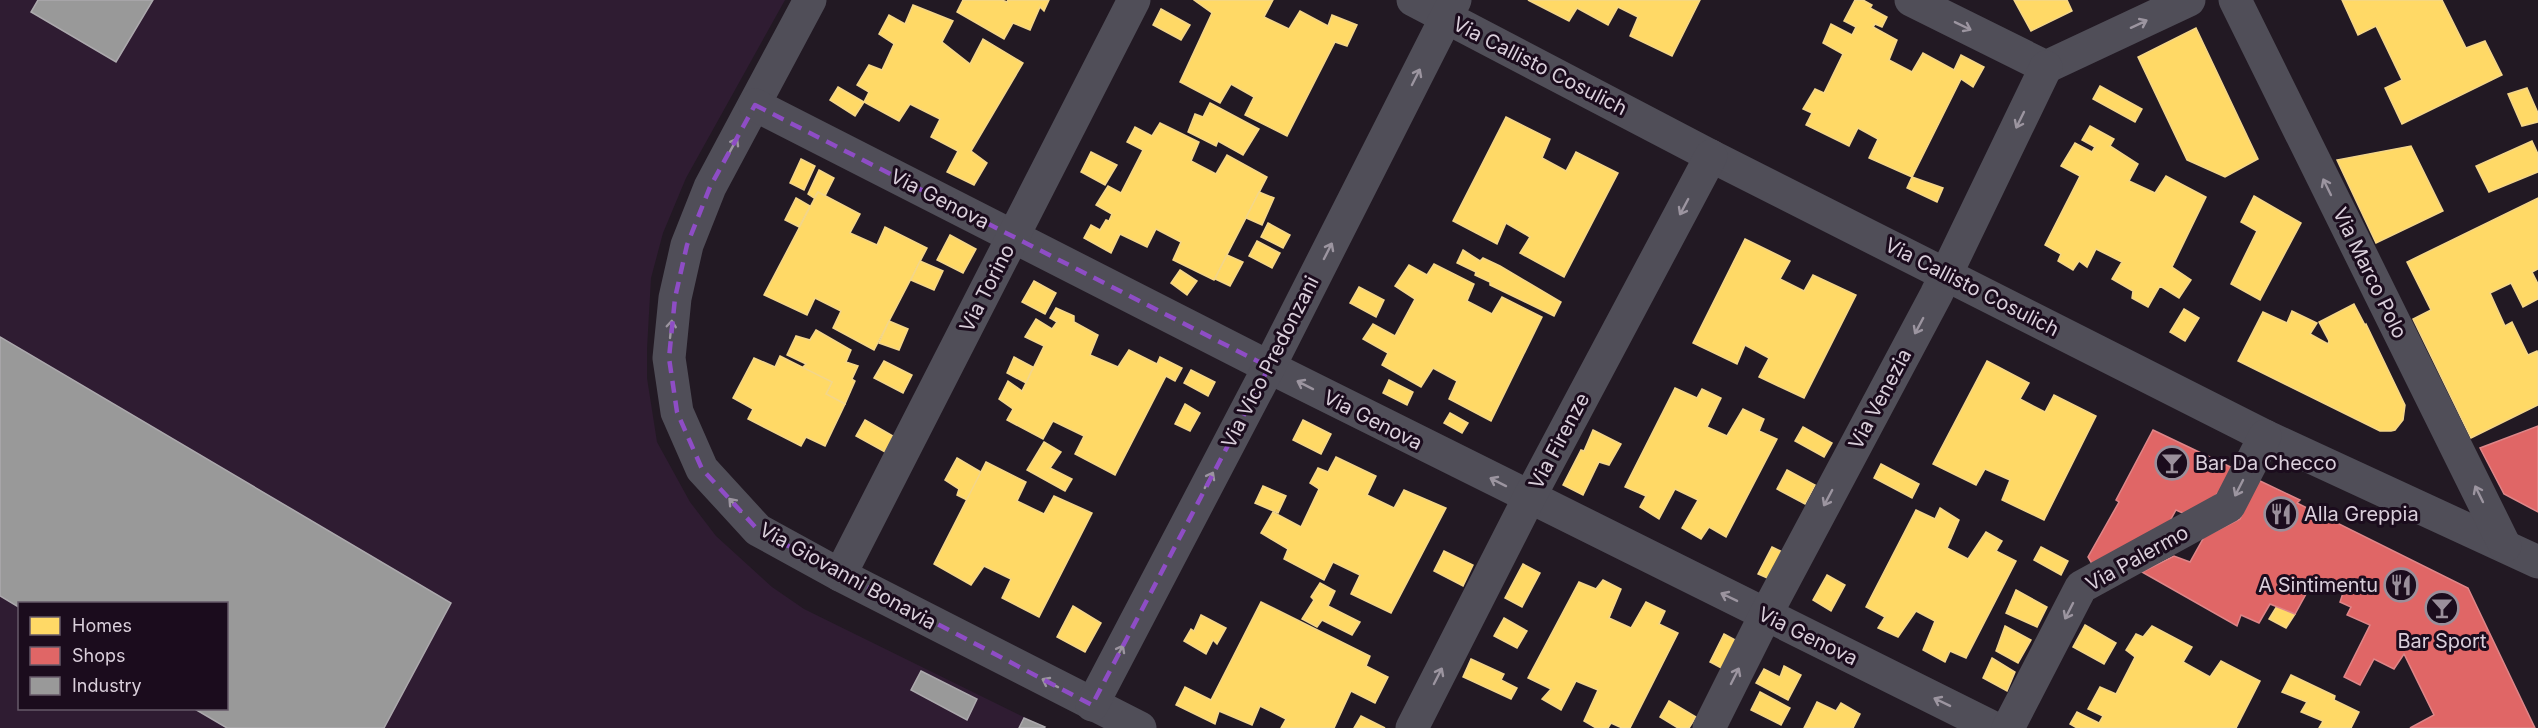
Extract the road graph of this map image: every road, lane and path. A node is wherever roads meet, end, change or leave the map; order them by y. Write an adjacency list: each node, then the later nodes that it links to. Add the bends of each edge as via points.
1 (810, 0): 9 (street, Via Giovanni Bonavia)
2 (1134, 0): 11 (street, Via Torino)
3 (1413, 0): 7 (street, Via Callisto Cosulich)
4 (1911, 0): 8 (street, one-way to 8)
5 (2189, 0): 8 (street, one-way to 5)
6 (2235, 0): 16 (street, Via Marco Polo, one-way to 6)
7 (1451, 9): 10 (street, Via Callisto Cosulich); 13 (street, Via Vico Predonzani, one-way to 7)
8 (2046, 67): 12 (street, Via Venezia, one-way to 12)
9 (755, 105): 11 (street, Via Genova); 18 (street, Via Giovanni Bonavia, one-way to 9, via 758,530 702,469 677,412 669,358 675,298 687,245 710,187)
10 (1711, 156): 12 (street, Via Callisto Cosulich); 15 (street, Via Firenze, one-way to 15)
11 (1014, 236): 13 (street, Via Genova); 18 (street, Via Torino)
12 (1946, 274): 14 (street, Via Callisto Cosulich); 19 (street, Via Venezia, one-way to 19)
13 (1269, 367): 15 (street, Via Genova, one-way to 13); 20 (street, Via Vico Predonzani, one-way to 13)
14 (2265, 436): 16 (street, Via Callisto Cosulich); 25 (street, Via Palermo, one-way to 25, via 2229,507 2081,587)
15 (1529, 498): 19 (street, Via Genova, one-way to 15); 22 (street, Via Firenze, one-way to 15)
16 (2505, 546): 17 (street, Via Callisto Cosulich)
17 (2538, 562)
18 (840, 575): 20 (street, Via Giovanni Bonavia, one-way to 18)
19 (1766, 615): 23 (street, Via Venezia, one-way to 19); 24 (street, Via Genova, one-way to 19)
20 (1092, 705): 21 (street, Via Giovanni Bonavia)
21 (1140, 728)
22 (1412, 728)
23 (1709, 728)
24 (1994, 728)
25 (2008, 728)

